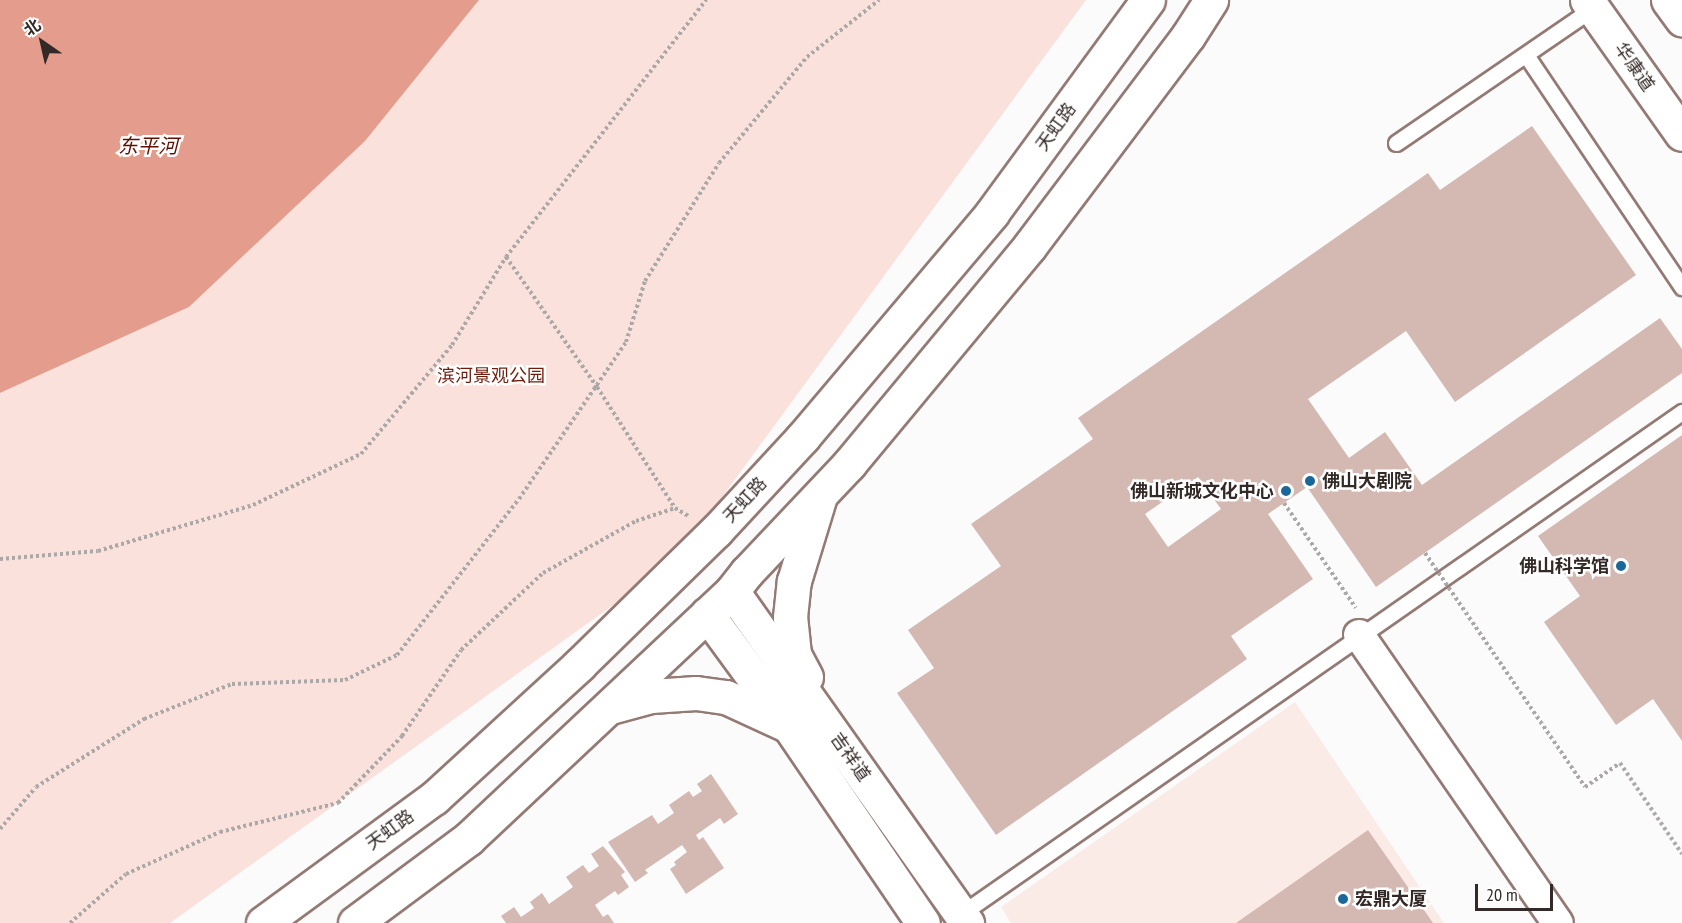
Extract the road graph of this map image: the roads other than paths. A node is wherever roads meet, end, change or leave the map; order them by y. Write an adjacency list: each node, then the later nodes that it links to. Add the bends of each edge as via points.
1 (1148, 0): 19 (main road, 天虹路, via 992,213 803,437 716,531 434,798)
2 (1211, 0): 11 (main road, via 1029,247)
3 (1668, 0): 5 (main road)
4 (1590, 4): 6 (lane); 7 (main road, 华康道)
5 (1682, 19)
6 (1526, 55): 8 (lane); 9 (lane)
7 (1682, 134)
8 (1396, 143)
9 (1682, 287)
10 (1682, 412): 14 (lane)
11 (820, 495): 12 (main road); 17 (main road, via 794,581 790,617 795,654)
12 (732, 591): 13 (main road); 17 (main road, 吉祥道)
13 (707, 614): 15 (main road); 16 (main road, 吉祥道)
14 (1365, 632): 18 (lane); 22 (street)
15 (605, 709): 16 (main road, via 651,696 696,693 726,698); 20 (main road, via 468,839)
16 (789, 726): 21 (main road, 吉祥道)
17 (840, 743): 18 (main road, 吉祥道)
18 (964, 919)
19 (263, 923)
20 (356, 923)
21 (923, 923)
22 (1558, 923)

